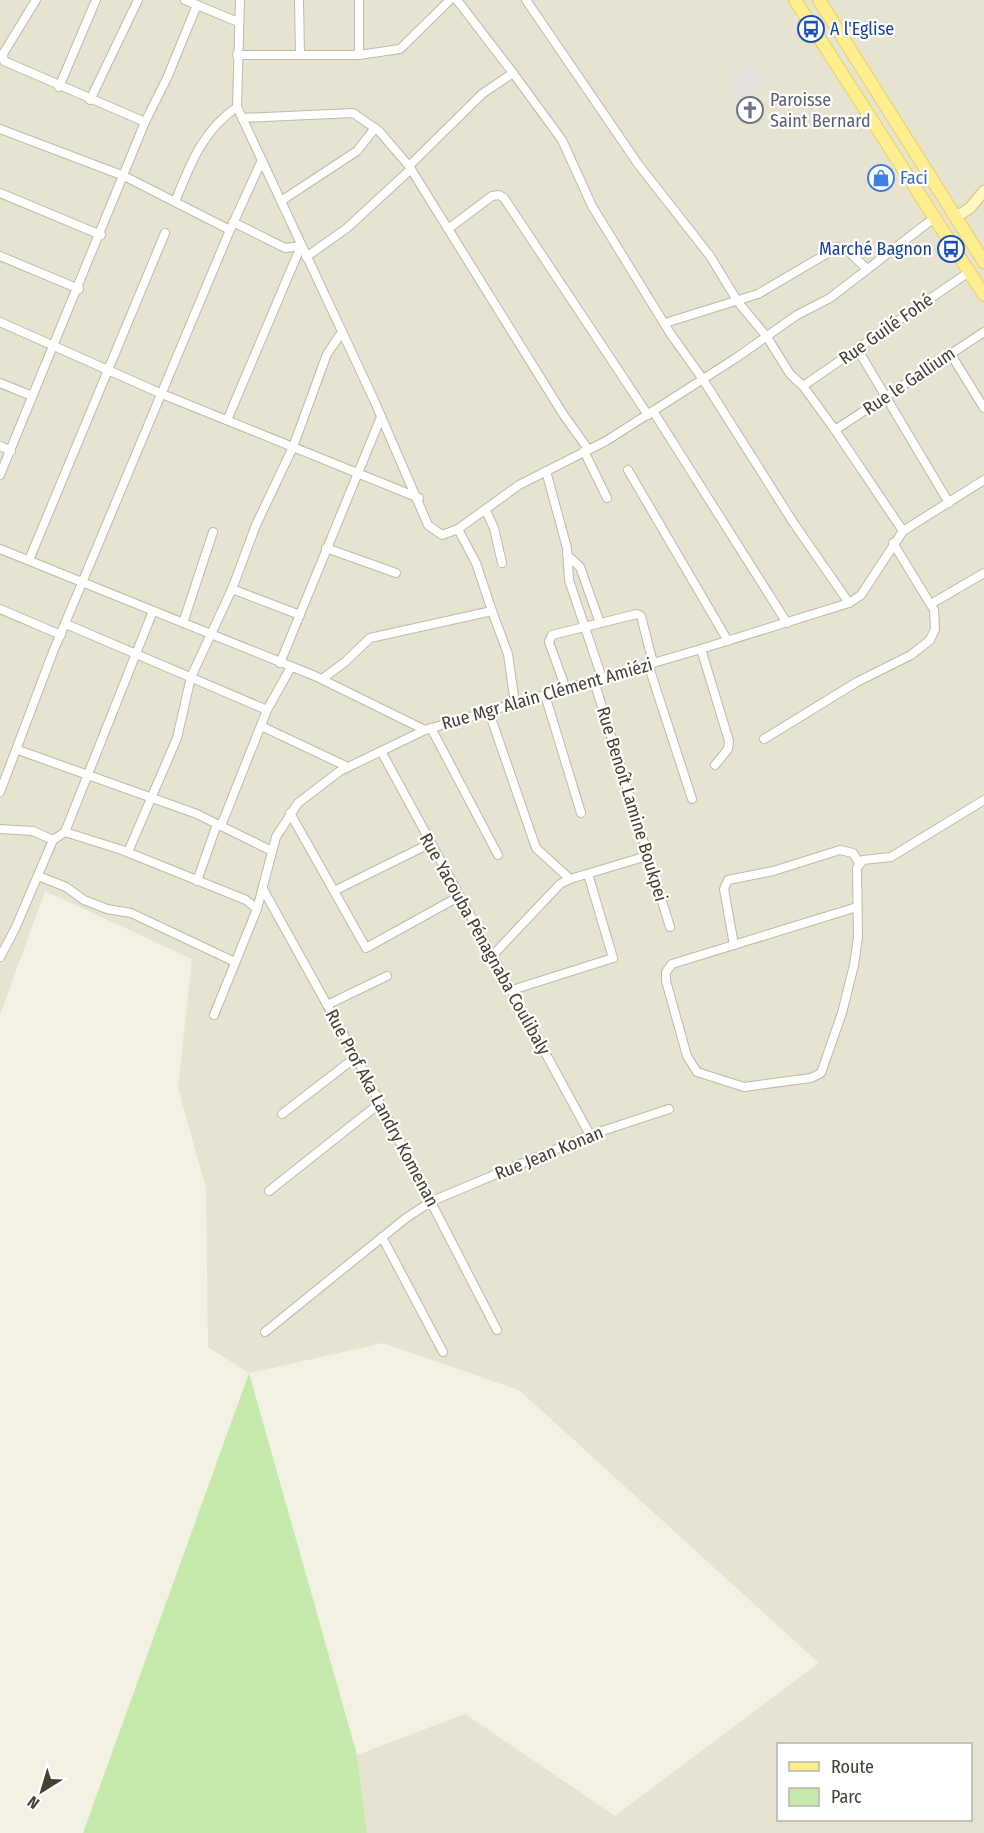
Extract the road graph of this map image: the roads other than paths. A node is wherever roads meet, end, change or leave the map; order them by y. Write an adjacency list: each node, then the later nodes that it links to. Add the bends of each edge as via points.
1 (36, 0): 21 (street, via 3,58 9,65)
2 (96, 0): 21 (street)
3 (138, 0): 22 (street)
4 (185, 0): 13 (street)
5 (240, 0): 14 (street)
6 (299, 0): 17 (street)
7 (359, 0): 18 (street)
8 (450, 0): 18 (street, via 400,49)
9 (457, 0): 20 (street)
10 (526, 0): 49 (street, via 638,164 710,256)
11 (795, 0): 19 (main road)
12 (819, 0): 15 (main road)
13 (197, 5): 14 (street); 25 (street)
14 (238, 22): 16 (street)
15 (850, 49): 19 (main road); 35 (main road)
16 (237, 55): 17 (street); 23 (street)
17 (300, 55): 18 (street)
18 (359, 55)
19 (832, 59): 36 (main road)
20 (513, 73): 29 (street, via 482,94); 51 (street, via 562,140 592,206)
21 (59, 87): 22 (street)
22 (90, 100): 25 (street)
23 (237, 107): 24 (street); 34 (street, via 208,132)
24 (242, 118): 26 (street, via 353,113); 28 (street)
25 (145, 122): 30 (street)
26 (375, 128): 29 (street); 33 (street, via 357,151)
27 (0, 129): 30 (street)
28 (262, 160): 33 (street); 37 (street)
29 (410, 168): 38 (street); 43 (street, via 347,228)
30 (124, 176): 34 (street); 40 (street)
31 (984, 191): 35 (street)
32 (0, 193): 40 (street)
33 (280, 201): 41 (street)
34 (175, 202): 37 (street)
35 (956, 217): 44 (main road)
36 (934, 218): 45 (street); 46 (main road)
37 (232, 226): 41 (street, via 285,248); 62 (street)
38 (448, 229): 66 (street, via 492,196 504,198); 72 (street)
39 (165, 233): 58 (street)
40 (101, 235): 47 (street)
41 (301, 246): 43 (street); 68 (street)
42 (0, 256): 47 (street)
43 (306, 257): 52 (street)
44 (984, 262)
45 (867, 269): 49 (street, via 846,249 838,248); 54 (street)
46 (969, 272): 48 (main road); 56 (street, Rue Guilé Fohé)
47 (78, 289): 55 (street)
48 (984, 295)
49 (738, 302): 51 (street); 54 (street)
50 (0, 322): 55 (street)
51 (665, 323): 59 (street)
52 (342, 332): 67 (street); 71 (street, via 327,354)
53 (984, 332): 57 (street, Rue le Gallium)
54 (767, 338): 59 (street); 61 (street)
55 (54, 345): 58 (street); 63 (street)
56 (858, 350): 61 (street, Rue Guilé Fohé); 64 (street)
57 (950, 353): 64 (street, Rue le Gallium); 65 (street)
58 (109, 370): 62 (street); 90 (street)
59 (702, 378): 66 (street); 96 (street)
60 (0, 383): 63 (street)
61 (802, 386): 69 (street)
62 (162, 394): 68 (street); 94 (street)
63 (32, 396): 73 (street)
64 (885, 397): 69 (street, Rue le Gallium); 81 (street)
65 (984, 408)
66 (651, 412): 72 (street); 104 (street)
67 (381, 417): 76 (street); 79 (street)
68 (228, 418): 71 (street)
69 (835, 430): 84 (street)
70 (0, 446): 73 (street)
71 (293, 447): 76 (street); 95 (street, via 256,525)
72 (586, 450): 75 (street); 80 (street)
73 (11, 451): 77 (street)
74 (628, 470): 109 (street)
75 (546, 471): 82 (street, via 519,485); 89 (street)
76 (357, 474): 79 (street); 87 (street)
77 (0, 475)
78 (984, 480): 81 (street, Rue Mgr Alain Clément Amiézi)
79 (418, 498): 83 (street, via 428,525 435,532 442,535)
80 (607, 498)
81 (949, 502): 84 (street, Rue Mgr Alain Clément Amiézi)
82 (486, 511): 83 (street); 91 (street)
83 (459, 529): 100 (street, via 476,563)
84 (903, 531): 86 (street, Rue Mgr Alain Clément Amiézi)
85 (213, 532): 102 (street)
86 (893, 543): 96 (street, Rue Mgr Alain Clément Amiézi, via 861,595); 97 (street)
87 (326, 548): 92 (street); 101 (street)
88 (0, 549): 90 (street)
89 (567, 555): 103 (street, via 580,567); 106 (street, Rue Benoît Lamine Boukpei, via 569,580)
90 (29, 560): 94 (street)
91 (502, 563)
92 (396, 573)
93 (984, 573): 97 (street)
94 (83, 582): 99 (street); 105 (street)
95 (232, 589): 101 (street); 107 (street)
96 (849, 603): 104 (street, Rue Mgr Alain Clément Amiézi)
97 (931, 604): 125 (street, via 936,619 930,640)
98 (0, 609): 108 (street)
99 (153, 611): 102 (street); 111 (street)
100 (492, 611): 116 (street, via 370,638); 120 (street, via 508,654)
101 (300, 615): 112 (street)
102 (183, 623): 107 (street)
103 (600, 623): 106 (street); 113 (street, via 640,616)
104 (787, 623): 109 (street, Rue Mgr Alain Clément Amiézi)
105 (66, 624): 108 (street); 111 (street)
106 (585, 627): 117 (street, Rue Benoît Lamine Boukpei); 118 (street, via 550,637)
107 (209, 633): 112 (street); 115 (street)
108 (61, 634): 126 (street)
109 (728, 641): 110 (street, Rue Mgr Alain Clément Amiézi)
110 (701, 650): 113 (street, Rue Mgr Alain Clément Amiézi); 128 (street, via 729,741)
111 (135, 653): 115 (street); 130 (street)
112 (280, 663): 114 (street)
113 (651, 664): 117 (street, Rue Mgr Alain Clément Amiézi); 133 (street)
114 (291, 667): 116 (street); 121 (street)
115 (191, 677): 121 (street); 132 (street, via 177,738)
116 (322, 679): 124 (street)
117 (598, 680): 118 (street, Rue Mgr Alain Clément Amiézi); 145 (street, Rue Benoît Lamine Boukpei)
118 (566, 689): 119 (street, Rue Mgr Alain Clément Amiézi)
119 (544, 695): 120 (street, Rue Mgr Alain Clément Amiézi); 136 (street)
120 (515, 704): 122 (street, Rue Mgr Alain Clément Amiézi)
121 (267, 710): 123 (street)
122 (489, 712): 124 (street, Rue Mgr Alain Clément Amiézi); 149 (street, via 536,848)
123 (261, 726): 129 (street); 137 (street)
124 (428, 729): 127 (street, Rue Mgr Alain Clément Amiézi); 144 (street)
125 (764, 739)
126 (18, 750): 130 (street); 131 (street)
127 (381, 751): 129 (street, Rue Mgr Alain Clément Amiézi); 141 (street, Rue Yacouba Pénagnaba Coulibaly)
128 (716, 765)
129 (348, 767): 135 (street, Rue Mgr Alain Clément Amiézi, via 316,788)
130 (86, 775): 132 (street); 139 (street)
131 (0, 792)
132 (153, 798): 137 (street); 142 (street)
133 (692, 799)
134 (984, 800): 146 (street, via 891,857)
135 (290, 813): 143 (street, Rue Mgr Alain Clément Amiézi); 152 (street)
136 (582, 813)
137 (219, 825): 143 (street); 150 (street)
138 (0, 829): 140 (street, via 33,831)
139 (65, 832): 140 (street); 142 (street)
140 (53, 840): 148 (street)
141 (429, 844): 152 (street); 153 (street, Rue Yacouba Pénagnaba Coulibaly)
142 (128, 852): 150 (street)
143 (272, 852): 151 (street, Rue Mgr Alain Clément Amiézi)
144 (498, 855)
145 (647, 856): 147 (street); 156 (street, Rue Benoît Lamine Boukpei)
146 (859, 863): 154 (street); 157 (street, via 853,853 840,850 728,880 724,889)
147 (588, 874): 149 (street); 162 (street, via 612,958)
148 (38, 876): 159 (street); 160 (street, via 66,887 84,900 131,913)
149 (570, 879): 158 (street, via 560,884)
150 (197, 881): 155 (street, via 246,900)
151 (263, 889): 155 (street, Rue Mgr Alain Clément Amiézi); 163 (street, Rue Prof Aka Landry Komenan)
152 (334, 891): 153 (street, via 366,948)
153 (460, 896): 158 (street, Rue Yacouba Pénagnaba Coulibaly)
154 (857, 907): 157 (street); 157 (street, via 858,936 849,988 824,1069 816,1076 744,1087 698,1072 691,1065 666,972 672,964)
155 (257, 909): 160 (street, Rue Mgr Alain Clément Amiézi)
156 (670, 927)
157 (734, 945)
158 (493, 955): 162 (street, Rue Yacouba Pénagnaba Coulibaly)
159 (0, 957)
160 (235, 962): 164 (street, Rue Mgr Alain Clément Amiézi)
161 (387, 976): 163 (street)
162 (512, 990): 169 (street, Rue Yacouba Pénagnaba Coulibaly)
163 (327, 1005): 165 (street, Rue Prof Aka Landry Komenan)
164 (214, 1015)
165 (356, 1057): 166 (street, Rue Prof Aka Landry Komenan); 168 (street)
166 (380, 1103): 170 (street); 171 (street, Rue Prof Aka Landry Komenan)
167 (669, 1109): 169 (street, Rue Jean Konan)
168 (282, 1114)
169 (590, 1135): 171 (street, Rue Jean Konan)
170 (268, 1191)
171 (432, 1201): 172 (street, Rue Jean Konan); 173 (street, Rue Prof Aka Landry Komenan)
172 (382, 1237): 174 (street, Rue Jean Konan); 175 (street)
173 (497, 1330)
174 (265, 1332)
175 (443, 1352)

